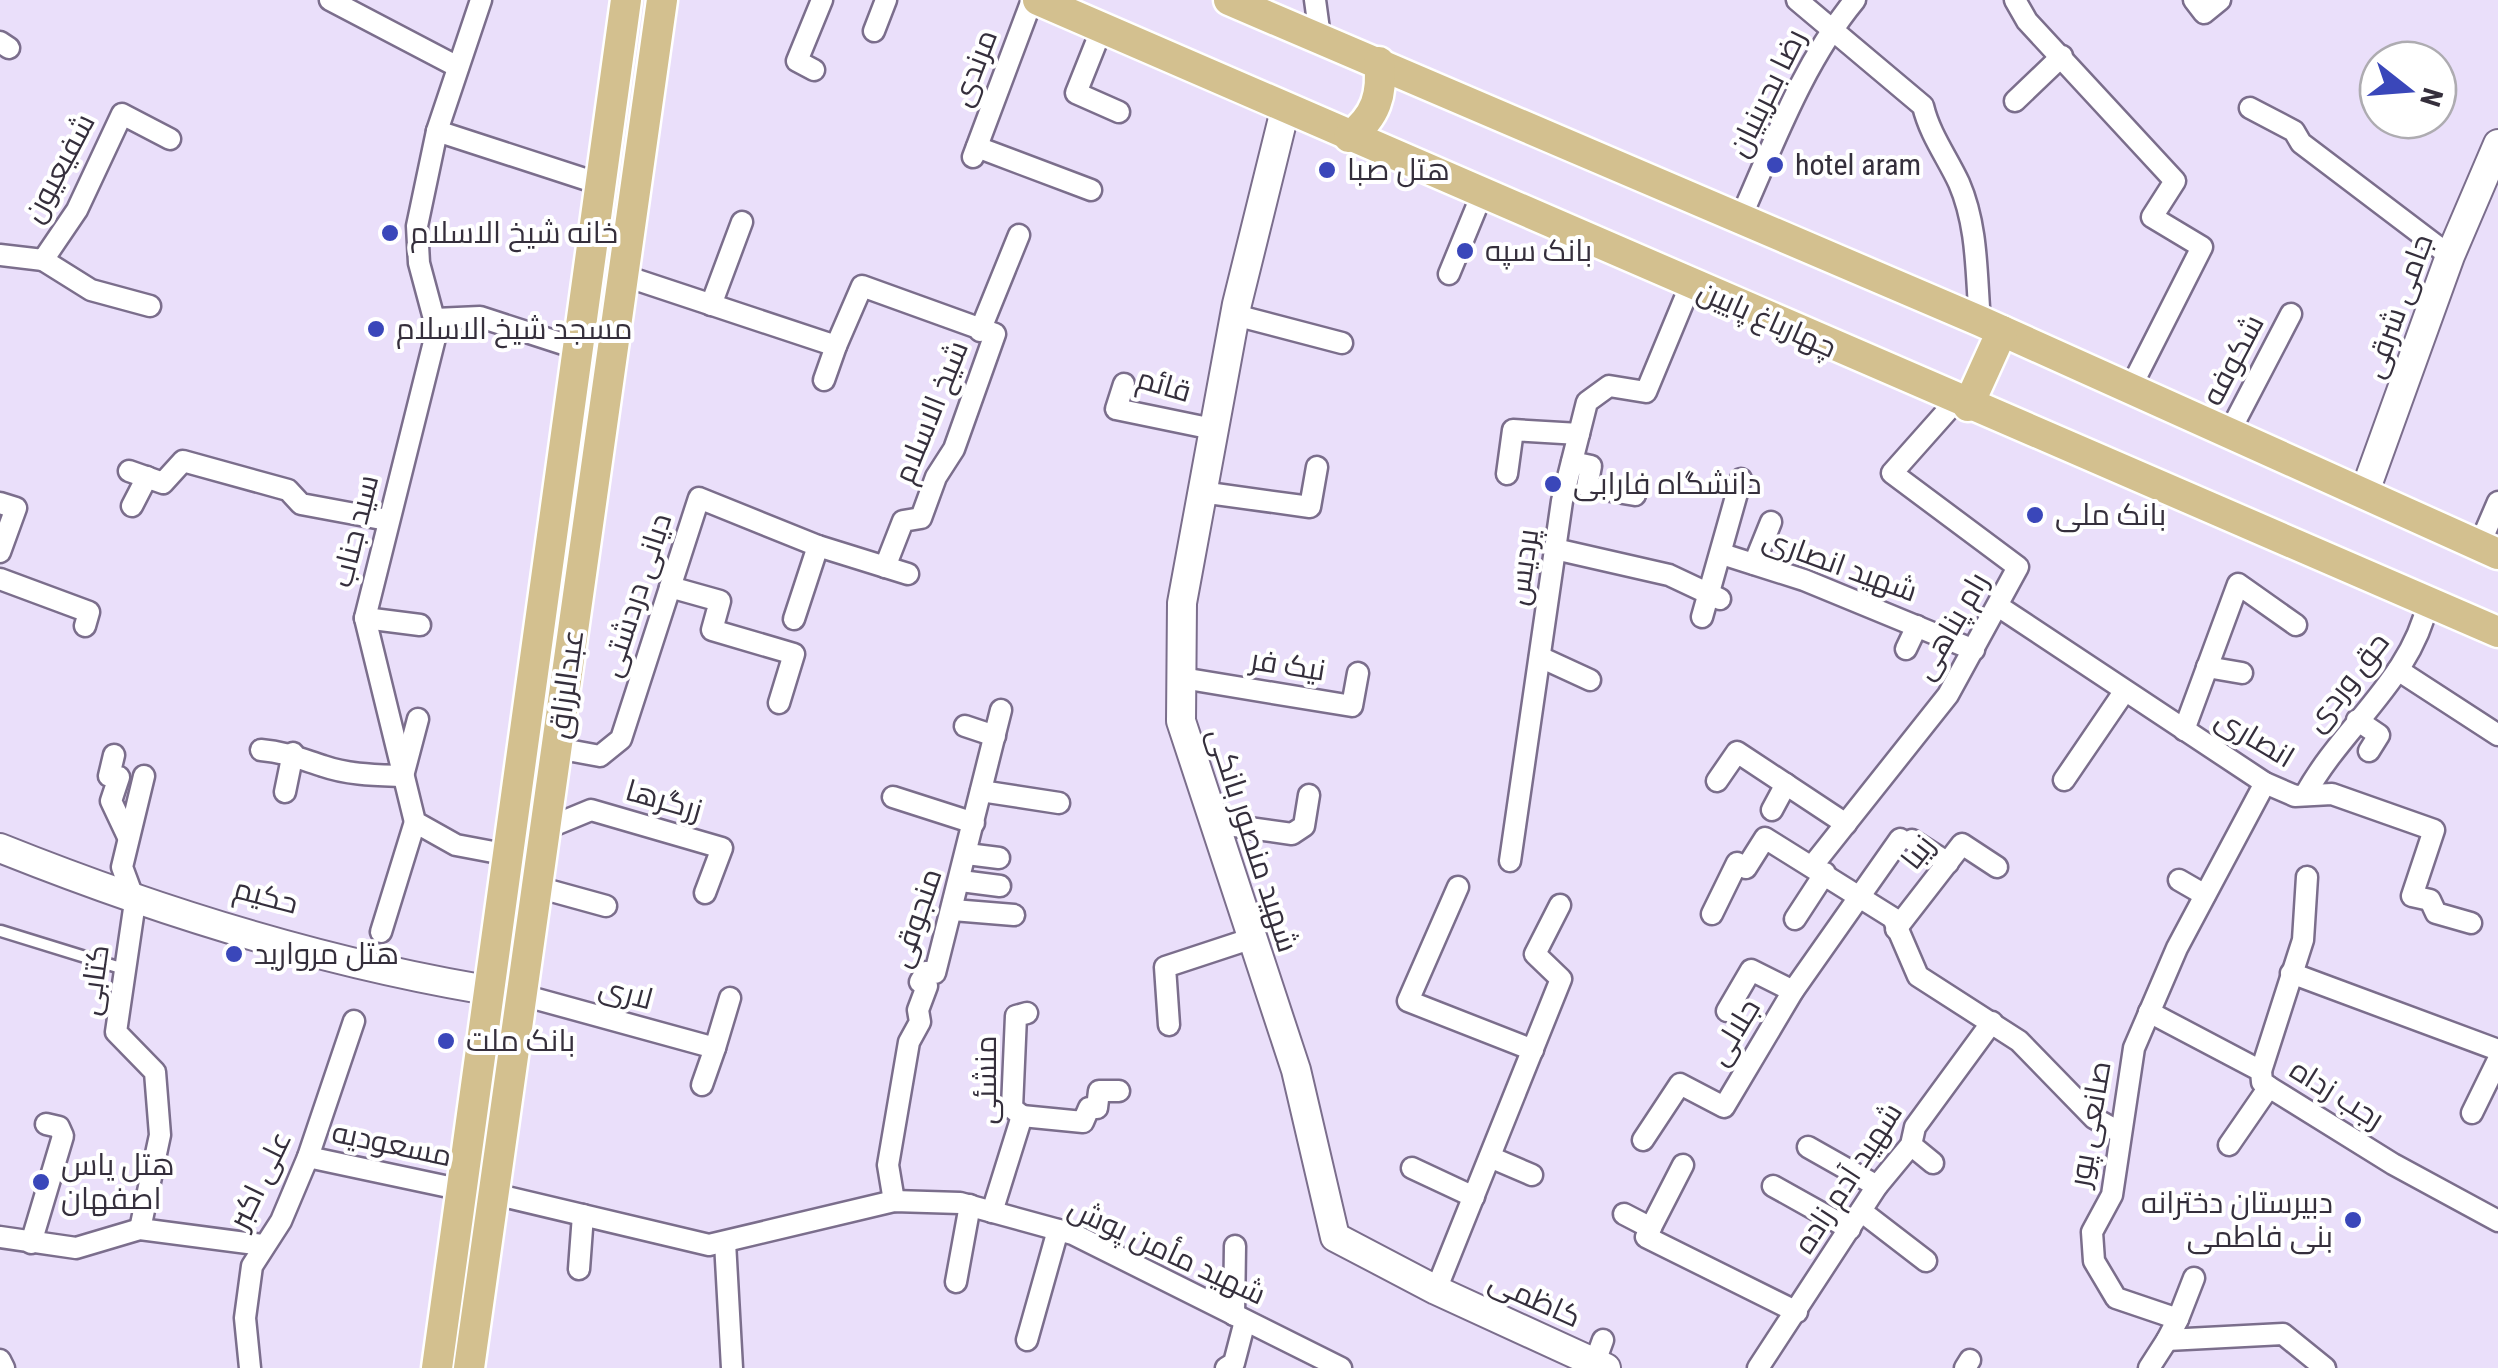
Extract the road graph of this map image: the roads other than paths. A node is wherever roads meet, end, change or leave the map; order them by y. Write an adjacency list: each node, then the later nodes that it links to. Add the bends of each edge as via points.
1 (330, 0): 22 (street)
2 (480, 0): 22 (street)
3 (626, 0): 32 (main road, عبدالرزاق)
4 (662, 0): 37 (main road, عبدالرزاق)
5 (677, 0): 37 (main road, via 653,150)
6 (822, 0): 23 (street, via 797,61)
7 (886, 0): 18 (street)
8 (1035, 0): 16 (main road, چهارباغ پایین); 33 (street, مرندی, via 975,152)
9 (1229, 0): 19 (main road)
10 (1315, 0): 19 (street)
11 (1797, 0): 17 (street)
12 (1855, 0): 17 (street, رضا بحرینیان)
13 (2015, 0): 20 (street)
14 (2194, 0): 15 (street, via 2204,13)
15 (2220, 0)
16 (1102, 28): 26 (main road, چهارباغ پایین); 27 (street, via 1076,93)
17 (1831, 30): 35 (street, رضا بحرینیان); 50 (street, via 1923,106 1975,233)
18 (874, 32)
19 (1320, 37): 21 (main road)
20 (2062, 56): 24 (street); 57 (street, via 2175,181 2152,217 2202,247)
21 (1378, 62): 29 (main road, via 1382,86 1375,107); 35 (main road)
22 (458, 67): 28 (street)
23 (814, 70)
24 (2015, 102)
25 (2250, 108): 40 (street, via 2294,131)
26 (1286, 110): 29 (main road, چهارباغ پایین); 48 (street, شهید منصور بانکی)
27 (1119, 112)
28 (437, 131): 32 (street); 49 (street, سید جناب, via 419,214 419,264)
29 (1349, 137): 34 (main road, چهارباغ پایین)
30 (170, 139): 41 (street, شفیعیون, via 122,114 77,210)
31 (2498, 144): 40 (street, جامی شرقی)
32 (600, 184): 54 (main road, عبدالرزاق)
33 (1091, 190)
34 (1482, 194): 42 (street); 44 (main road, چهارباغ پایین)
35 (1741, 217): 50 (main road)
36 (742, 222): 45 (street)
37 (628, 232): 43 (main road, عبدالرزاق)
38 (1019, 234): 51 (street)
39 (0, 255): 41 (street, شفیعیون)
40 (2450, 256): 67 (street, جامی شرقی)
41 (43, 260): 46 (street, via 91,290)
42 (1449, 274)
43 (622, 276): 45 (street); 113 (main road, عبدالرزاق)
44 (1690, 286): 58 (main road, چهارباغ پایین); 60 (street, پردیس, via 1646,392 1609,386 1587,402)
45 (711, 305): 53 (street)
46 (150, 306)
47 (2291, 314): 61 (street, شکوفه)
48 (1235, 315): 52 (street); 59 (street, شهید منصور بانکی)
49 (435, 319): 54 (street, via 480,317); 72 (street, سید جناب)
50 (1991, 326): 57 (main road); 58 (main road)
51 (980, 331): 53 (street, شیخ الاسلام, via 862,286); 80 (street, شیخ الاسلام, via 995,334 954,449 921,518 903,521)
52 (1342, 343)
53 (836, 346): 55 (street)
54 (579, 349): 140 (main road, عبدالرزاق)
55 (824, 380)
56 (1124, 384): 59 (street, قائم, via 1116,409)
57 (2130, 389): 61 (main road)
58 (1962, 404): 85 (main road, چهارباغ پایین); 86 (street, رام پناهی, via 1892,472 2018,567)
59 (1213, 429): 66 (street, شهید منصور بانکی)
60 (1579, 434): 62 (street, پردیس); 64 (street, via 1514,430)
61 (2229, 434): 67 (main road)
62 (1572, 462): 68 (street, via 1591,466 1587,487); 75 (street, پردیس)
63 (1317, 467): 66 (street, via 1310,507)
64 (1507, 474)
65 (1741, 479): 78 (street)
66 (1202, 492): 102 (street, شهید منصور بانکی, via 1182,602)
67 (2364, 494): 76 (main road)
68 (1635, 495)
69 (2498, 502): 76 (street)
70 (0, 503): 77 (street, via 16,508)
71 (132, 506): 72 (street, via 138,474 163,484 184,461 288,490 301,504)
72 (387, 520): 88 (street, سید جناب)
73 (1771, 522): 79 (street)
74 (818, 546): 80 (street, دیانی دردشتی); 83 (street, دیانی دردشتی, via 699,498); 89 (street)
75 (1556, 550): 84 (street, via 1669,576); 97 (street, پردیس)
76 (2488, 550)
77 (0, 552)
78 (1722, 554): 79 (street, شهید انصاری); 84 (street, شهید انصاری)
79 (1754, 564): 93 (street, شهید انصاری)
80 (885, 567): 81 (street, دیانی دردشتی)
81 (908, 574)
82 (0, 580): 92 (street, via 89,612)
83 (670, 587): 105 (street, via 720,601 712,630 794,654); 113 (street, دیانی دردشتی, via 648,634 621,739 600,756)
84 (1715, 596): 87 (street, شهید انصاری)
85 (2428, 602): 94 (main road, چهارباغ پایین); 99 (street, حق وردی, via 2421,635)
86 (1998, 606): 96 (street, رام پناهی); 104 (street, انصاری)
87 (1702, 617)
88 (365, 618): 90 (street); 119 (street, سید جناب)
89 (794, 619)
90 (420, 625)
91 (2296, 625): 98 (street, via 2238,584)
92 (85, 626)
93 (1917, 626): 95 (street); 96 (street, شهید انصاری)
94 (2497, 629)
95 (1906, 649)
96 (1974, 650): 134 (street, رام پناهی, via 1948,695)
97 (1540, 657): 103 (street); 142 (street, پردیس)
98 (2207, 666): 101 (street); 110 (street)
99 (2398, 670): 108 (street, حق وردی); 111 (street)
100 (1358, 673): 102 (street, نیک فر, via 1352,706)
101 (2242, 673)
102 (1182, 678): 133 (street, شهید منصور بانکی, via 1181,721)
103 (1590, 680)
104 (2124, 692): 110 (street, انصاری); 120 (street)
105 (779, 703)
106 (1001, 710): 112 (street, منجوقی)
107 (418, 719): 119 (street)
108 (2357, 720): 115 (street, via 2379,735); 127 (street, حق وردی)
109 (965, 726): 112 (street)
110 (2184, 730): 122 (street, انصاری)
111 (2498, 735)
112 (995, 736): 124 (street, منجوقی)
113 (557, 748): 135 (main road, عبدالرزاق)
114 (261, 750): 116 (street)
115 (2369, 751)
116 (294, 753): 119 (street, via 362,775); 125 (street)
117 (114, 755): 136 (street, via 109,776 119,777 112,801)
118 (144, 776): 136 (street)
119 (404, 776): 131 (street, سید جناب)
120 (2064, 780)
121 (1716, 781): 123 (street, via 1736,752)
122 (2266, 783): 127 (street, انصاری); 154 (street, صانعی پور)
123 (1786, 784): 130 (street); 134 (street)
124 (981, 791): 129 (street); 132 (street, منجوقی)
125 (285, 792)
126 (1308, 795): 133 (street, via 1304,826 1292,834)
127 (2305, 795): 162 (street, انصاری, via 2332,794 2434,830 2412,896 2430,900 2436,913)
128 (894, 797): 132 (street)
129 (1060, 803)
130 (1772, 810)
131 (415, 822): 140 (street, via 456,846); 165 (street)
132 (974, 823): 139 (street, منجوقی)
133 (1214, 823): 166 (street, شهید منصور بانکی)
134 (1846, 824): 145 (street, رام پناهی)
135 (545, 830): 150 (main road, عبدالرزاق); 152 (street, زرگرها, via 590,810 722,848)
136 (128, 837): 155 (street, via 122,867)
137 (0, 840): 169 (lane, حکیم, via 122,889)
138 (0, 848): 155 (street, حکیم)
139 (967, 854): 141 (street); 147 (street, منجوقی)
140 (509, 855): 169 (main road, عبدالرزاق)
141 (999, 858)
142 (1510, 860)
143 (1948, 863): 144 (street, زیبا, via 1962,844); 153 (street, جلالی, via 1906,839); 163 (street, زیبا)
144 (1997, 867)
145 (1819, 869): 153 (street); 159 (street, via 1765,838 1746,868 1737,863); 161 (street, رام پناهی)
146 (2306, 877): 168 (street, via 2303,940)
147 (961, 880): 149 (street); 158 (street, منجوقی)
148 (2179, 880): 154 (street)
149 (1000, 886)
150 (537, 887): 157 (street); 169 (main road, عبدالرزاق)
151 (1458, 887): 179 (street, via 1408,1000)
152 (705, 893)
153 (1860, 894): 163 (street, via 1893,918); 170 (street, جلالی)
154 (2206, 895): 174 (street, صانعی پور)
155 (135, 902): 167 (street, کتابی); 169 (street, حکیم, via 372,967)
156 (1560, 904): 179 (street, via 1535,954 1561,980)
157 (606, 906)
158 (953, 910): 160 (street); 203 (street, منجوقی, via 935,973 926,972 920,982 927,986 909,1042 888,1165)
159 (1712, 914)
160 (1014, 915)
161 (1795, 919)
162 (2471, 923)
163 (1896, 929): 176 (street, via 1918,976)
164 (1, 931): 167 (lane)
165 (381, 932)
166 (1250, 939): 177 (street, via 1165,967); 222 (street, شهید منصور بانکی, via 1296,1070 1336,1237)
167 (125, 969): 211 (street, کتابی, via 116,1032 155,1072 160,1135)
168 (2292, 973): 180 (street); 182 (street)
169 (508, 989): 178 (street, لاری); 201 (main road, عبدالرزاق)
170 (1793, 991): 172 (street, جلالی, via 1751,970); 189 (street, جلالی, via 1724,1107 1680,1084)
171 (730, 998): 178 (street)
172 (1727, 1011)
173 (1027, 1012): 186 (street, منشئی, via 1016,1016 1015,1034 1012,1108)
174 (2149, 1012): 182 (street, رجب زداه); 188 (street, صانعی پور, via 2134,1048)
175 (354, 1022): 193 (street, علی اکبر)
176 (1992, 1022): 188 (street, via 2094,1118); 191 (street, شهید آدم زاده, via 1915,1127)
177 (1169, 1025)
178 (715, 1048): 183 (street)
179 (1533, 1050): 194 (street)
180 (2498, 1050)
181 (2498, 1060): 185 (street)
182 (2265, 1079): 190 (street); 209 (street, رجب زداه, via 2408,1173)
183 (702, 1085)
184 (1119, 1090): 186 (street, via 1099,1091 1097,1108 1089,1108 1083,1122)
185 (2472, 1114)
186 (1022, 1116): 205 (street, منشئی)
187 (46, 1124): 215 (street, via 59,1127 63,1136)
188 (2119, 1132): 225 (street, صانعی پور, via 2112,1195 2092,1232 2094,1261 2116,1298)
189 (1643, 1140)
190 (2229, 1144)
191 (1911, 1145): 195 (street); 200 (street, شهید آدم زاده)
192 (1808, 1147): 200 (street)
193 (308, 1157): 201 (street, مسعودیه); 216 (street, علی اکبر)
194 (1490, 1157): 198 (street); 202 (street)
195 (1934, 1163)
196 (1683, 1165): 210 (street)
197 (1412, 1168): 202 (street)
198 (1532, 1175)
199 (1773, 1186): 208 (street)
200 (1877, 1186): 208 (street, شهید آدم زاده)
201 (478, 1192): 207 (street, شهید مأمن پوش); 232 (main road, عبدالرزاق); 233 (main road, عبدالرزاق)
202 (1474, 1198): 222 (street)
203 (894, 1202): 204 (street, شهید مأمن پوش); 214 (street, شهید مأمن پوش)
204 (970, 1205): 205 (street, شهید مأمن پوش); 221 (street)
205 (992, 1212): 212 (street, شهید مأمن پوش)
206 (1624, 1214): 210 (street)
207 (583, 1215): 214 (street, شهید مأمن پوش, via 709,1245); 219 (street)
208 (1856, 1220): 218 (street); 223 (street, شهید آدم زاده)
209 (2498, 1221)
210 (1650, 1228): 223 (street, via 1646,1237)
211 (140, 1229): 215 (street, via 76,1248); 216 (street)
212 (1058, 1230): 224 (street, شهید مأمن پوش); 226 (street)
213 (0, 1237): 215 (street)
214 (725, 1242): 234 (street)
215 (32, 1243)
216 (262, 1246): 231 (street, علی اکبر, via 252,1266 246,1318)
217 (1235, 1246): 224 (street)
218 (1926, 1260)
219 (579, 1269)
220 (2194, 1278): 225 (street)
221 (956, 1282)
222 (1436, 1290): 228 (street, کاظمی)
223 (1798, 1312): 237 (street, شهید آدم زاده)
224 (1240, 1318): 235 (street, via 1234,1363); 236 (street, شهید مأمن پوش)
225 (2178, 1320): 227 (street)
226 (1027, 1340)
227 (2167, 1340): 238 (street); 239 (street, via 2283,1334)
228 (1601, 1357)
229 (0, 1360): 230 (street)
230 (4, 1368)
231 (250, 1368)
232 (438, 1368)
233 (468, 1368)
234 (732, 1368)
235 (1226, 1368)
236 (1341, 1368)
237 (1758, 1368)
238 (2149, 1368)
239 (2326, 1368)

